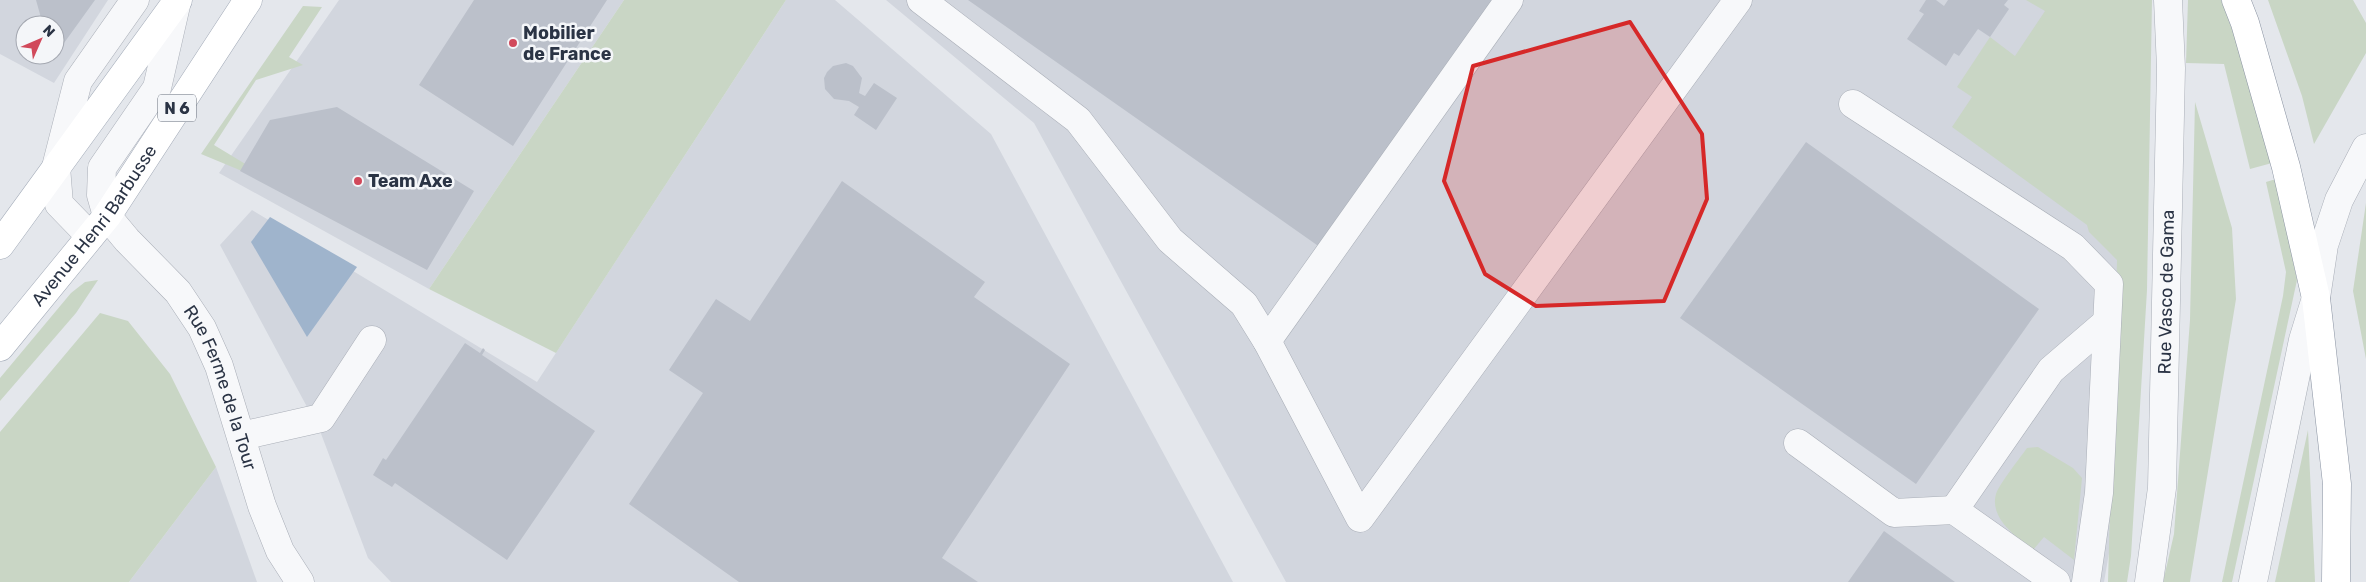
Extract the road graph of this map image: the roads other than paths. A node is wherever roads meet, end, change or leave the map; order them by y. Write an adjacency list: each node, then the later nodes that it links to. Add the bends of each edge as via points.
1 (135, 0): 11 (street, via 78,81)
2 (248, 0): 12 (main road, Avenue Henri Barbusse / N 6)
3 (921, 0): 17 (street, via 1078,120 1170,240 1244,304)
4 (1509, 0): 17 (street)
5 (1738, 0): 17 (street, via 1360,518)
6 (2168, 0): 25 (street, Rue Vasco de Gama, via 2171,87 2162,488)
7 (2236, 0): 14 (main road, via 2286,167)
8 (177, 1): 11 (main road); 12 (street, via 157,88 102,168)
9 (1853, 104): 15 (street, via 2073,247 2109,284)
10 (2366, 148): 14 (street, via 2350,176 2327,236)
11 (56, 167): 12 (street, Rue Ferme de la Tour, via 60,204); 13 (main road)
12 (99, 226): 18 (main road, Avenue Henri Barbusse / N 6); 19 (street, Rue Ferme de la Tour, via 127,240 178,292 202,328 219,366)
13 (0, 245)
14 (2316, 298): 26 (street, via 2303,340); 27 (main road, via 2337,484)
15 (2107, 322): 21 (street, via 2051,370); 24 (street, via 2099,493)
16 (372, 340): 19 (street, via 321,418)
17 (1267, 341)
18 (0, 347)
19 (241, 436): 22 (street, Rue Ferme de la Tour, via 262,506 280,550)
20 (1798, 443): 21 (street, via 1894,513)
21 (1954, 510): 23 (street)
22 (300, 582)
23 (2056, 582)
24 (2086, 582)
25 (2149, 582)
26 (2253, 582)
27 (2336, 582)

